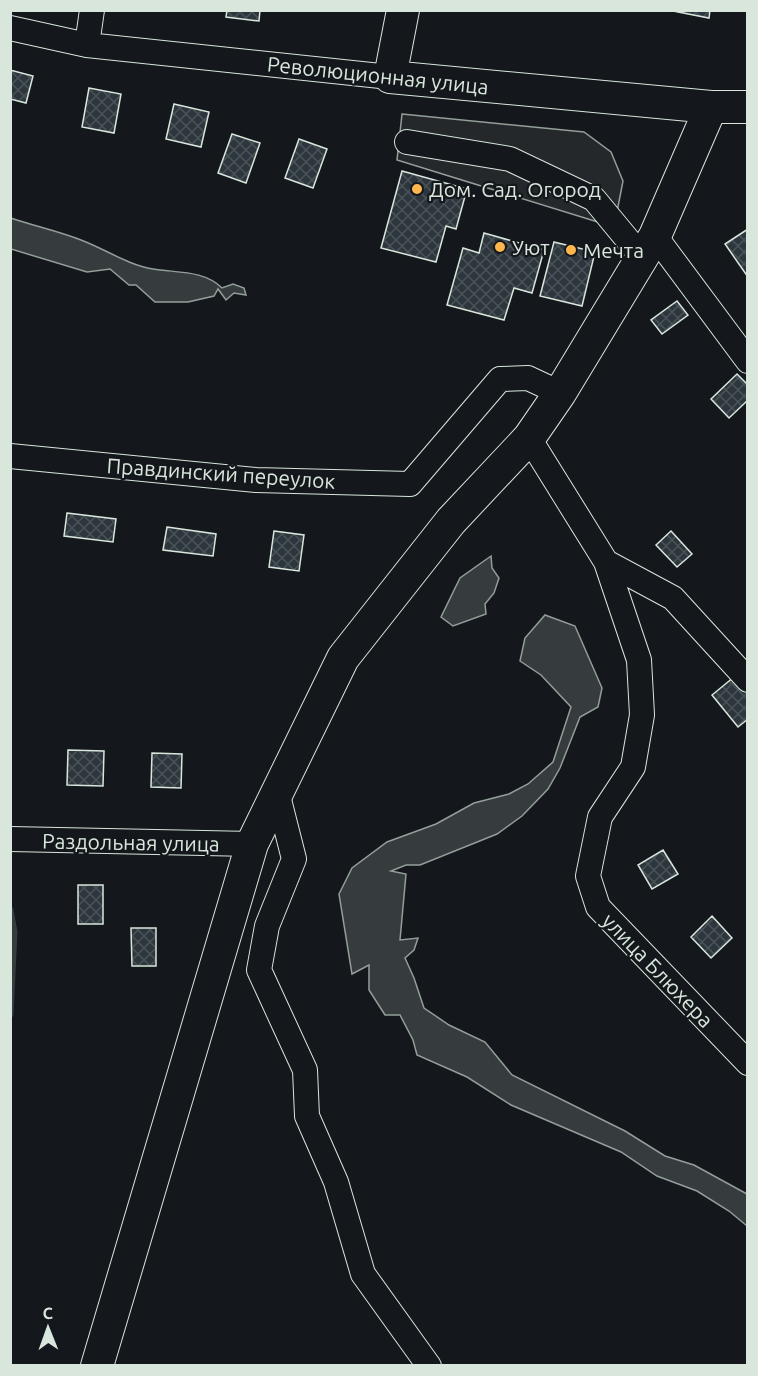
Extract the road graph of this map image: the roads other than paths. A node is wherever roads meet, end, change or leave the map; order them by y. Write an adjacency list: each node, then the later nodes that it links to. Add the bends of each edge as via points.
1 (92, 10): 4 (street)
2 (403, 10): 5 (main road)
3 (10, 28): 4 (street, Революционная улица)
4 (87, 45): 5 (street, Революционная улица)
5 (390, 77): 7 (main road, Революционная улица)
6 (747, 106): 7 (main road, Революционная улица)
7 (711, 107): 9 (main road)
8 (407, 142): 9 (street, via 510,159 594,199)
9 (649, 246): 10 (street); 11 (main road)
10 (747, 361)
11 (560, 393): 12 (main road); 13 (street, Правдинский переулок, via 528,378 500,380 410,484 256,480)
12 (529, 438): 14 (street, улица Блюхера); 16 (main road, via 451,521 343,658)
13 (10, 456)
14 (606, 562): 15 (street, via 673,598); 19 (street, улица Блюхера, via 639,660 642,715 633,767 600,817 588,876 598,907)
15 (747, 680)
16 (277, 792): 18 (main road); 21 (street, via 294,859 267,926 259,970 305,1070 307,1116 336,1182 363,1274)
17 (10, 839): 18 (street, Раздольная улица)
18 (252, 844): 20 (main road)
19 (747, 1063)
20 (97, 1365)
21 (429, 1365)

